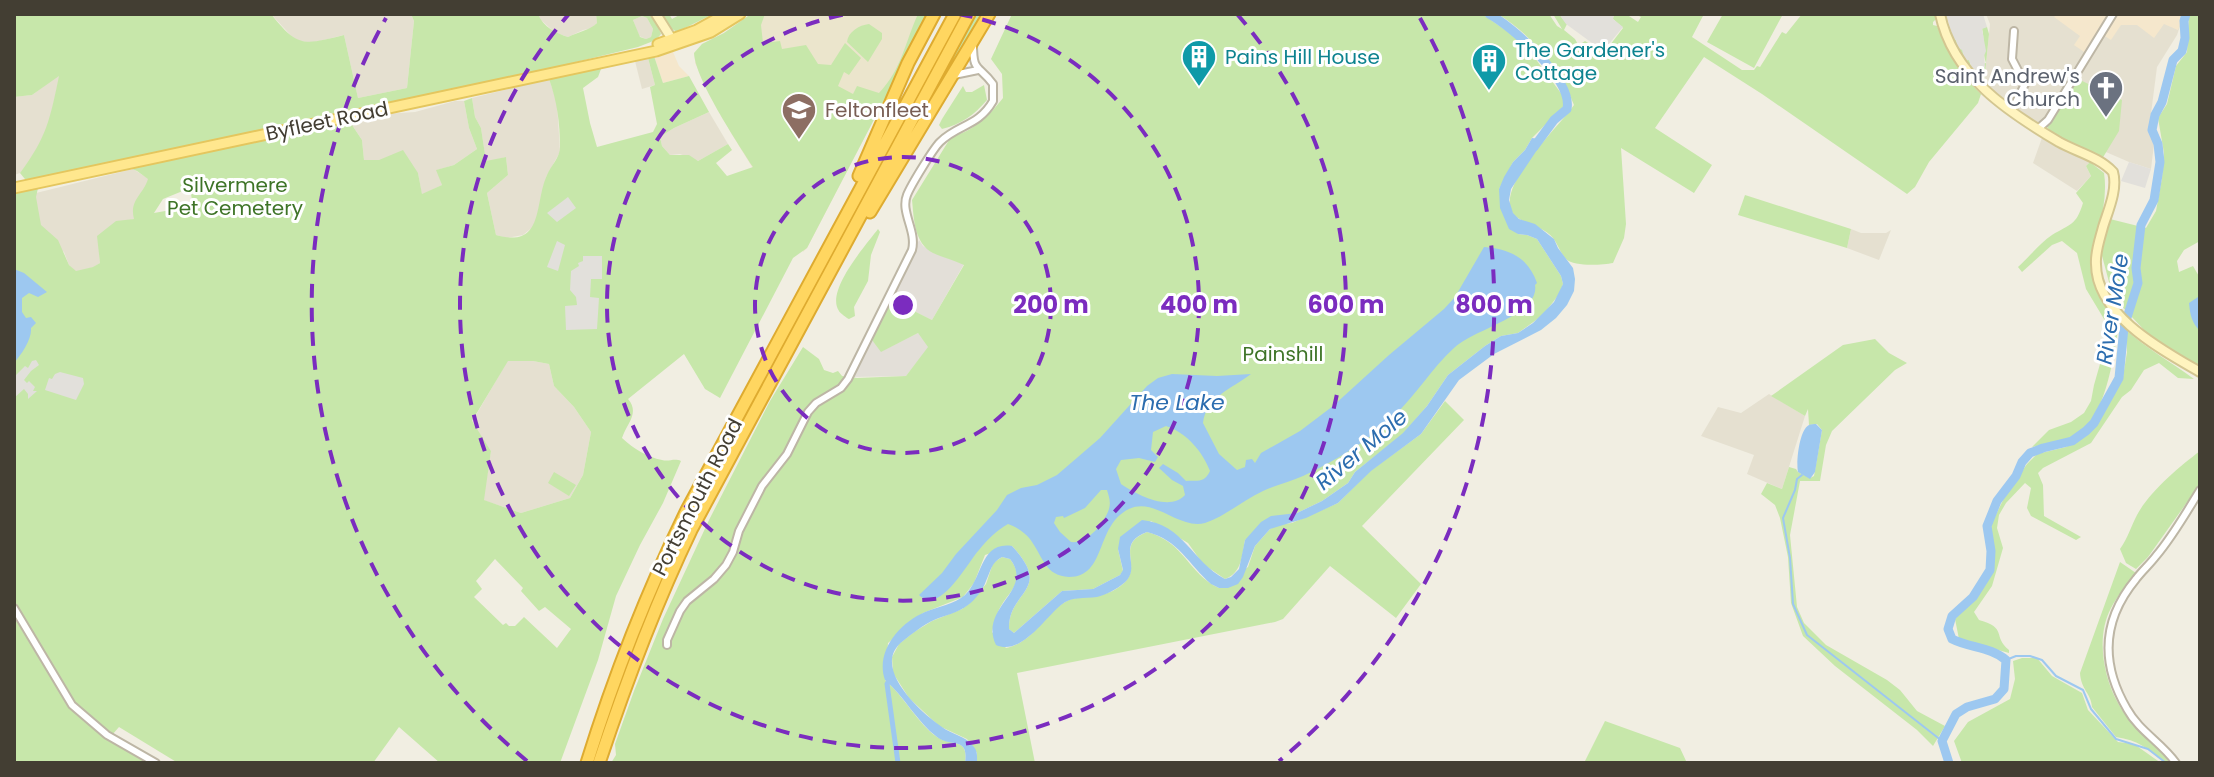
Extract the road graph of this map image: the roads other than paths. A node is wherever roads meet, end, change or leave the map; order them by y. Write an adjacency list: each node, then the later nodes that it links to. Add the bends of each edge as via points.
1 (656, 14): 11 (street)
2 (726, 14): 11 (main road, Byfleet Road)
3 (740, 14): 11 (main road, Byfleet Road, via 711,32)
4 (934, 14): 18 (highway)
5 (955, 14): 18 (highway)
6 (969, 14): 19 (highway)
7 (989, 14): 12 (highway)
8 (1940, 14): 15 (street, via 1961,65)
9 (2113, 14): 16 (street)
10 (2017, 36): 15 (street, via 2013,62 2025,84)
11 (672, 38): 17 (main road, Byfleet Road, via 607,62)
12 (973, 40): 13 (street); 14 (highway)
13 (978, 70): 14 (street); 23 (street, via 993,84 993,101 978,119 937,144 907,195 912,250 848,379 808,412 787,454 762,486 726,565 687,601)
14 (952, 76): 19 (highway)
15 (2012, 110): 16 (street)
16 (2039, 128): 20 (street, via 2101,162 2114,175 2096,260 2098,283 2109,302 2146,339)
17 (14, 188)
18 (831, 243): 25 (highway, Portsmouth Road, via 667,552)
19 (835, 261): 26 (highway, Portsmouth Road, via 664,586)
20 (2200, 372)
21 (2200, 490): 27 (street, via 2178,528 2119,604 2109,628 2111,673 2126,709)
22 (14, 608): 24 (street, via 72,705 107,735)
23 (667, 645)
24 (156, 763)
25 (587, 763)
26 (599, 763)
27 (2176, 763)

